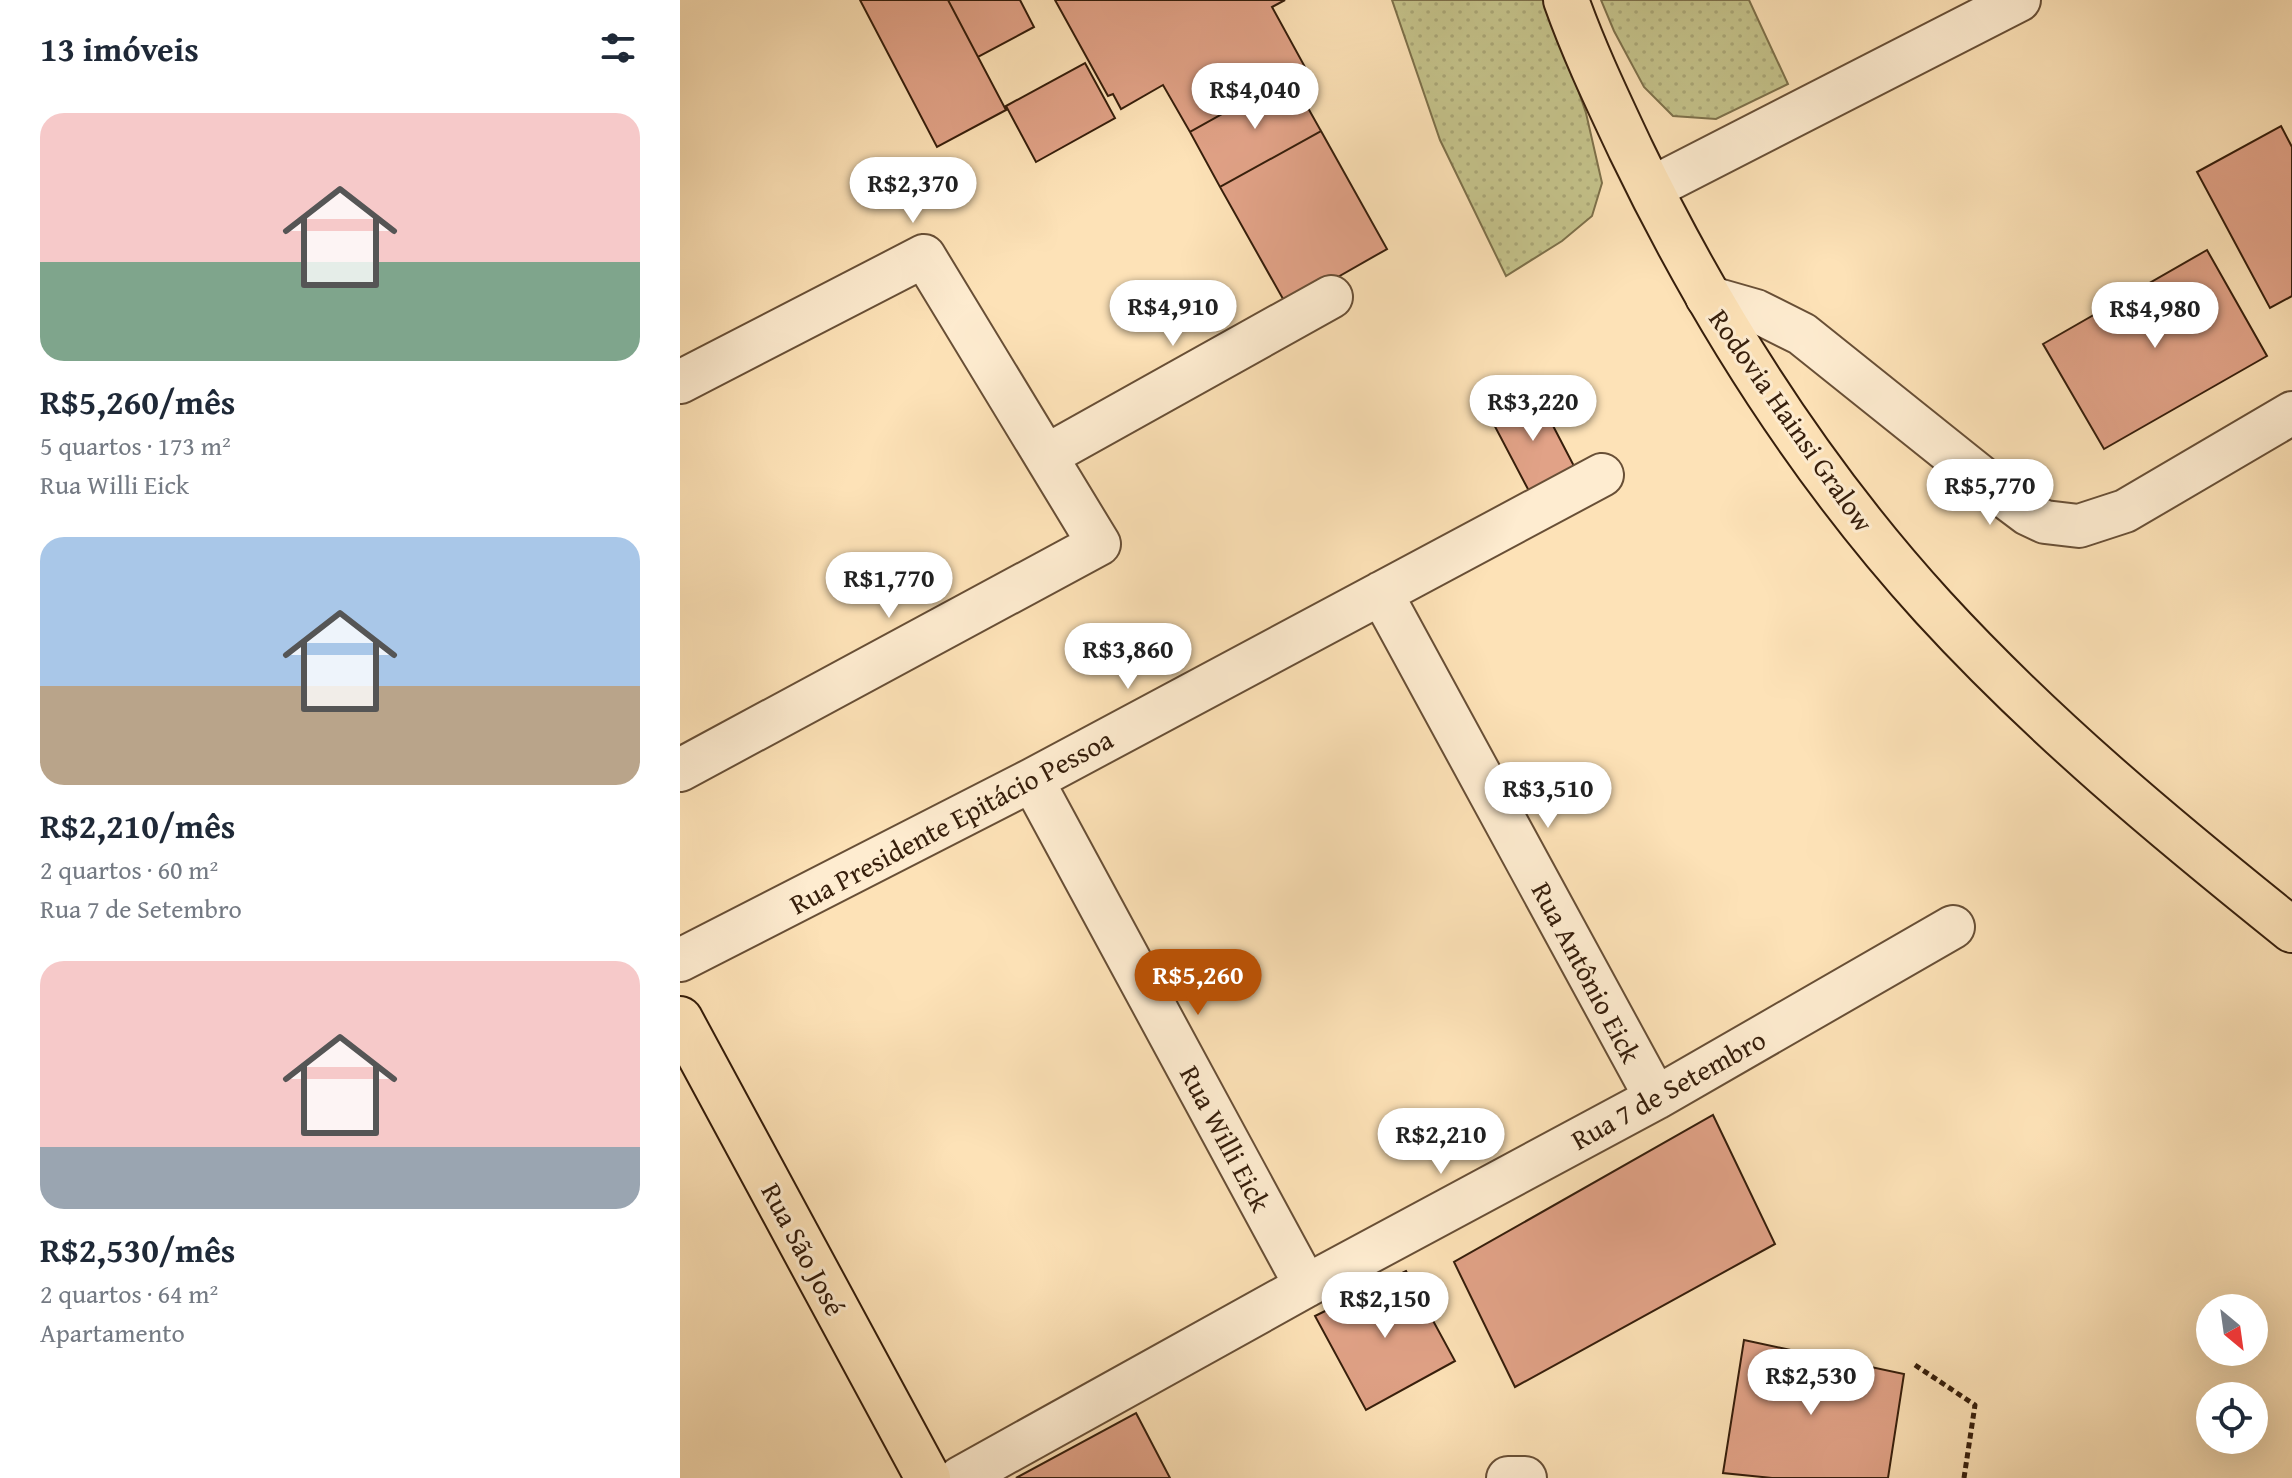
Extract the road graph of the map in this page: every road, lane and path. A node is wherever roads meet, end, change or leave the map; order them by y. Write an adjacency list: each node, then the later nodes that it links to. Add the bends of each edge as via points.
1 (1566, 0): 3 (main road, Rodovia Hainsi Gralow)
2 (2019, 0): 3 (street)
3 (1650, 189): 5 (main road, Rodovia Hainsi Gralow)
4 (1331, 297): 8 (street)
5 (1707, 297): 7 (street, via 1756,311 1802,334 2018,507 2045,522 2079,526 2125,511); 14 (main road, Rodovia Hainsi Gralow, via 1800,438 1933,606 2095,767)
6 (680, 382): 8 (street, via 924,256)
7 (2292, 413)
8 (1046, 456): 11 (street, via 1099,544)
9 (1602, 475): 10 (street, Rua Presidente Epitácio Pessoa)
10 (1381, 593): 12 (street, Rua Presidente Epitácio Pessoa); 17 (street, Rua Antônio Eick)
11 (680, 770)
12 (1032, 780): 15 (street, Rua Presidente Epitácio Pessoa); 18 (street, Rua Willi Eick)
13 (1953, 927): 17 (street, Rua 7 de Setembro)
14 (2292, 930)
15 (680, 960)
16 (680, 1019): 20 (main road, Rua São José)
17 (1656, 1098): 18 (street, Rua 7 de Setembro)
18 (1306, 1286): 21 (street, Rua 7 de Setembro)
19 (1915, 1365): 24 (path, via 1975,1405)
20 (928, 1478)
21 (960, 1478)
22 (1508, 1478): 23 (street)
23 (1525, 1478)
24 (1964, 1478)

